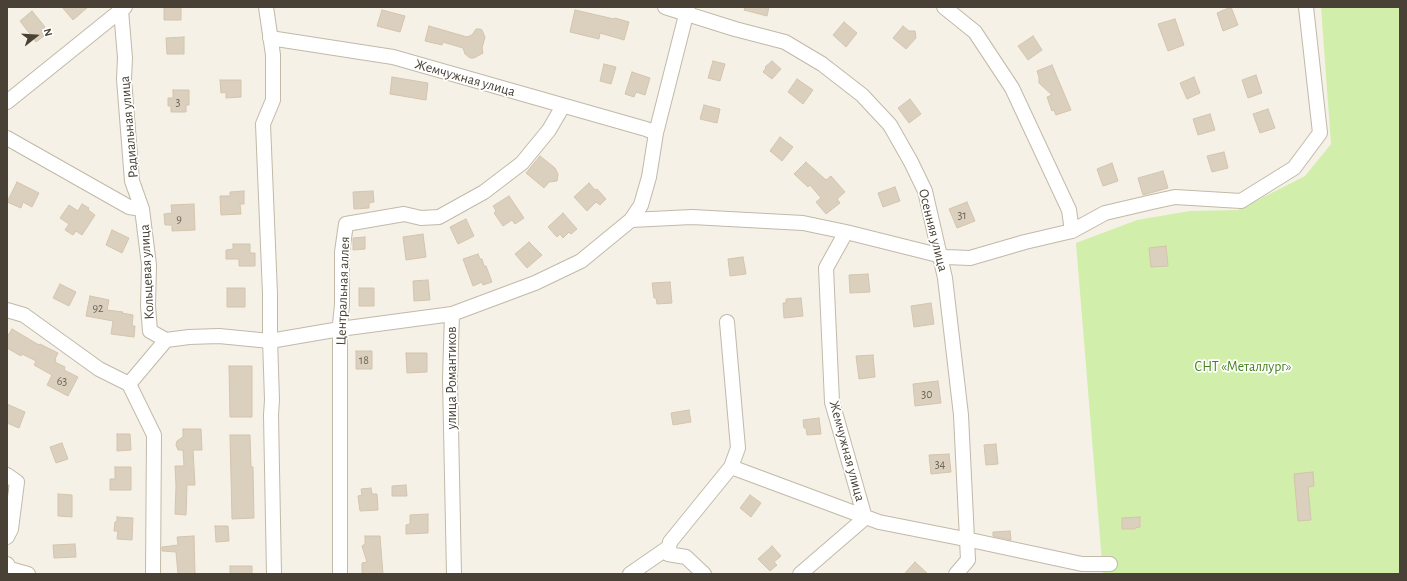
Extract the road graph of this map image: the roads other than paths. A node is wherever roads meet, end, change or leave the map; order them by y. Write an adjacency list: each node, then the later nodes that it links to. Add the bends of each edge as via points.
1 (266, 7): 7 (street)
2 (665, 7): 6 (street, Осенняя улица)
3 (944, 7): 15 (street, via 974,32 1012,88 1069,210)
4 (1306, 7): 15 (street, via 1320,134 1294,168 1241,201 1174,198 1152,202 1105,213)
5 (123, 8): 8 (street, Радиальная улица); 12 (street, Радиальная улица, via 124,79 132,181)
6 (687, 10): 10 (street, улица Романтиков); 16 (street, Осенняя улица, via 735,29 785,42 822,64 862,95 890,125 926,191)
7 (270, 38): 9 (street, Жемчужная улица, via 393,57); 22 (street, via 273,55 273,100 263,124)
8 (7, 102)
9 (564, 106): 10 (street, Жемчужная улица); 20 (street, Центральная аллея, via 522,163 484,192 439,216 421,218 404,214 346,224 342,252)
10 (656, 133): 13 (street, улица Романтиков, via 649,177 641,205)
11 (7, 138): 12 (street, via 129,207)
12 (142, 209): 21 (street, Кольцевая улица, via 149,265 150,331)
13 (631, 220): 14 (street, via 714,218 803,223); 18 (street, улица Романтиков, via 582,261 535,284)
14 (846, 232): 16 (street); 26 (street, Жемчужная улица, via 826,268 832,402)
15 (1072, 232): 16 (street, via 970,258)
16 (940, 256): 28 (street, Осенняя улица, via 945,278 961,415)
17 (7, 310): 23 (street, via 24,315 99,369)
18 (452, 314): 20 (street); 36 (street, улица Романтиков, via 450,379)
19 (727, 322): 24 (street, via 738,448)
20 (340, 329): 22 (street); 35 (street, Центральная аллея)
21 (166, 340): 22 (street, via 219,336); 23 (street)
22 (270, 341): 34 (street)
23 (129, 384): 33 (street, via 154,435)
24 (730, 467): 26 (street); 29 (street, via 670,542)
25 (7, 476): 27 (street, via 17,482 11,529)
26 (864, 516): 28 (street, via 879,522); 39 (street, Жемчужная улица, via 865,518)
27 (7, 538)
28 (967, 539): 31 (street, via 1082,564); 40 (street, Осенняя улица, via 968,560)
29 (669, 547): 37 (street); 38 (street, via 668,554 686,557)
30 (7, 564): 32 (street, via 10,569)
31 (1110, 564)
32 (28, 574)
33 (153, 574)
34 (274, 574)
35 (340, 574)
36 (454, 574)
37 (630, 574)
38 (704, 574)
39 (800, 574)
40 (956, 574)

